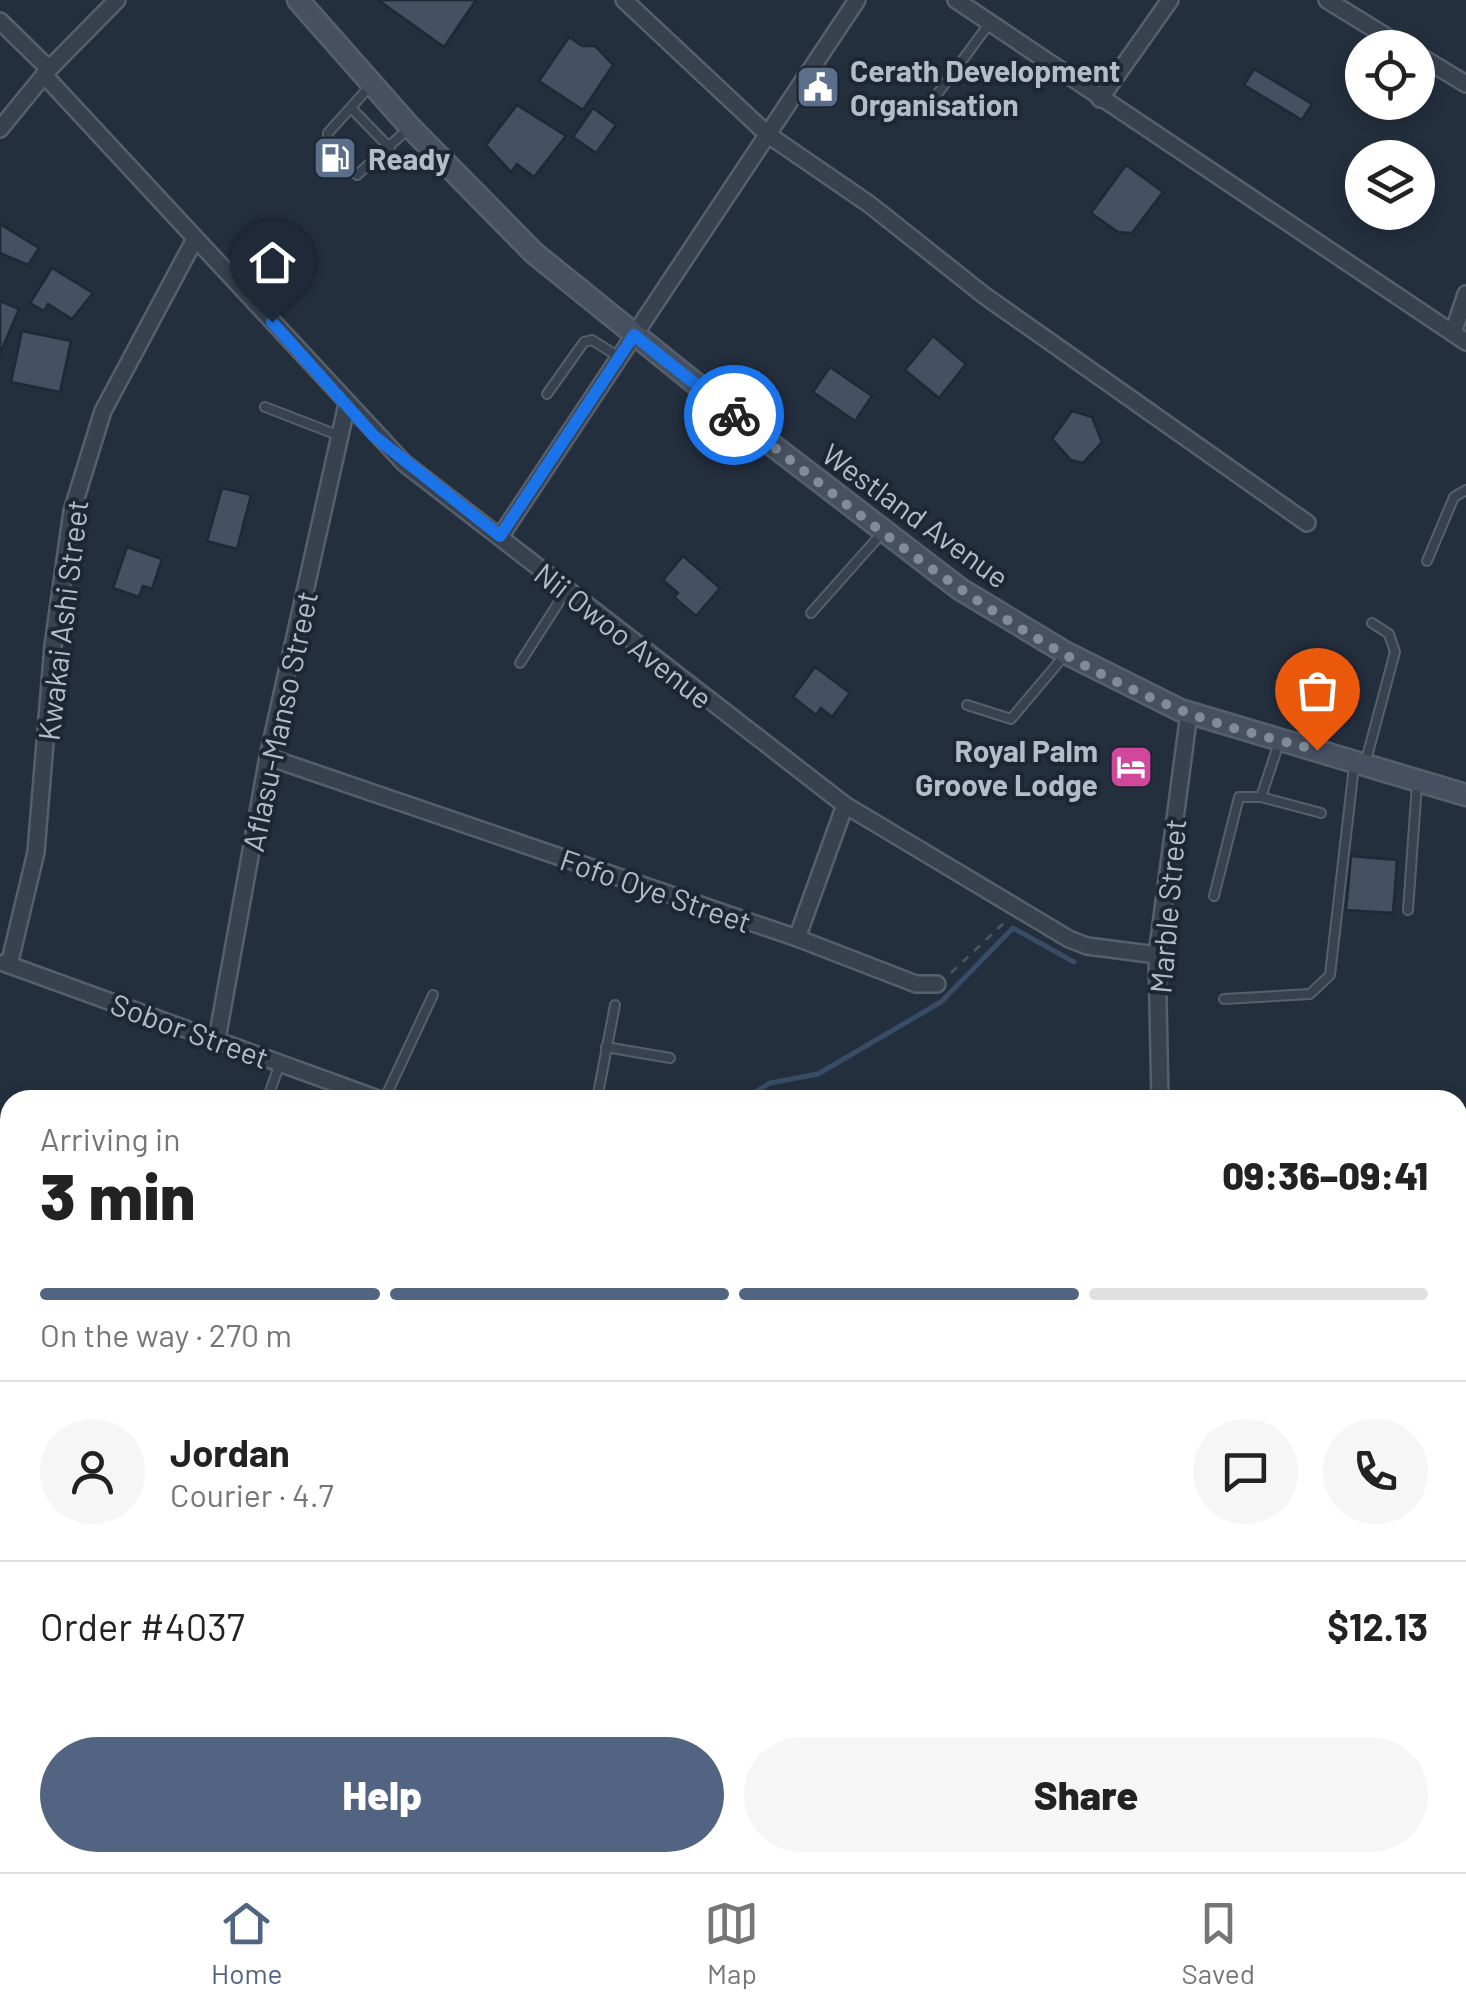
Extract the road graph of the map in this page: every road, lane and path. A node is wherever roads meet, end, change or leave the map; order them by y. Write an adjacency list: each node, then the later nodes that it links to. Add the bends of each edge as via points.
1 (117, 0): 12 (street)
2 (298, 0): 14 (street, Westland Avenue)
3 (624, 0): 20 (street)
4 (857, 0): 20 (street)
5 (956, 0): 9 (street)
6 (1170, 0): 15 (street)
7 (1326, 0): 10 (street)
8 (0, 21): 12 (street, Nii Owoo Avenue)
9 (989, 24): 15 (street); 16 (lane)
10 (1375, 30)
11 (1435, 65): 13 (street)
12 (46, 72): 19 (street); 22 (street, Nii Owoo Avenue)
13 (1466, 84)
14 (371, 85): 17 (lane); 18 (street, Westland Avenue)
15 (1100, 99): 25 (street)
16 (930, 104)
17 (351, 108): 21 (lane); 21 (lane, via 328,133 327,150 350,172 365,171)
18 (410, 127): 21 (lane); 24 (street, Westland Avenue, via 499,221)
19 (0, 130)
20 (768, 134): 24 (street); 32 (street)
21 (390, 148)
22 (195, 239): 28 (street, Nii Owoo Avenue); 56 (street, Kwakai Ashi Street, via 103,411 72,511 36,852)
23 (1466, 294): 25 (street)
24 (634, 335): 26 (street); 33 (street, Westland Avenue)
25 (1460, 338)
26 (620, 358): 27 (lane, via 592,340 584,342); 34 (street)
27 (547, 394)
28 (348, 404): 30 (street, Aflasu-Manso Street); 34 (street, Nii Owoo Avenue, via 404,463)
29 (265, 407): 30 (lane)
30 (340, 436): 44 (street, Aflasu-Manso Street)
31 (1466, 490): 35 (lane, via 1454,498)
32 (1307, 523)
33 (883, 532): 37 (lane); 39 (street, Westland Avenue)
34 (500, 536): 36 (street, Nii Owoo Avenue)
35 (1427, 561)
36 (566, 590): 40 (lane); 49 (street, Nii Owoo Avenue)
37 (811, 614)
38 (1372, 623): 45 (lane, via 1389,634 1395,652)
39 (1066, 654): 41 (lane, via 1012,719); 42 (street, Westland Avenue)
40 (520, 663)
41 (967, 705)
42 (1190, 713): 43 (street, Westland Avenue); 55 (street, Marble Street)
43 (1280, 740): 45 (street, Westland Avenue); 48 (lane)
44 (268, 758): 54 (street, Fofo Oye Street); 61 (street, Aflasu-Manso Street)
45 (1360, 762): 46 (street, Westland Avenue); 59 (lane, via 1330,975 1310,994)
46 (1418, 778): 47 (street, Westland Avenue); 53 (lane)
47 (1466, 795)
48 (1261, 797): 50 (lane); 51 (lane, via 1239,798 1234,805)
49 (845, 805): 52 (street, Nii Owoo Avenue); 54 (street)
50 (1321, 812)
51 (1214, 896)
52 (1019, 909): 55 (street, Nii Owoo Avenue, via 1087,946); 57 (path)
53 (1408, 910)
54 (797, 938): 57 (street, Fofo Oye Street, via 916,984)
55 (1157, 954): 69 (street, Marble Street)
56 (4, 963): 61 (street, Sobor Street)
57 (938, 984)
58 (433, 994): 67 (lane)
59 (1224, 999)
60 (615, 1005): 62 (lane)
61 (217, 1039): 64 (street, Sobor Street)
62 (606, 1047): 63 (lane); 68 (lane)
63 (670, 1058)
64 (280, 1062): 65 (lane); 66 (street, Sobor Street)
65 (270, 1090)
66 (355, 1090)
67 (387, 1090)
68 (604, 1090)
69 (1160, 1090)

